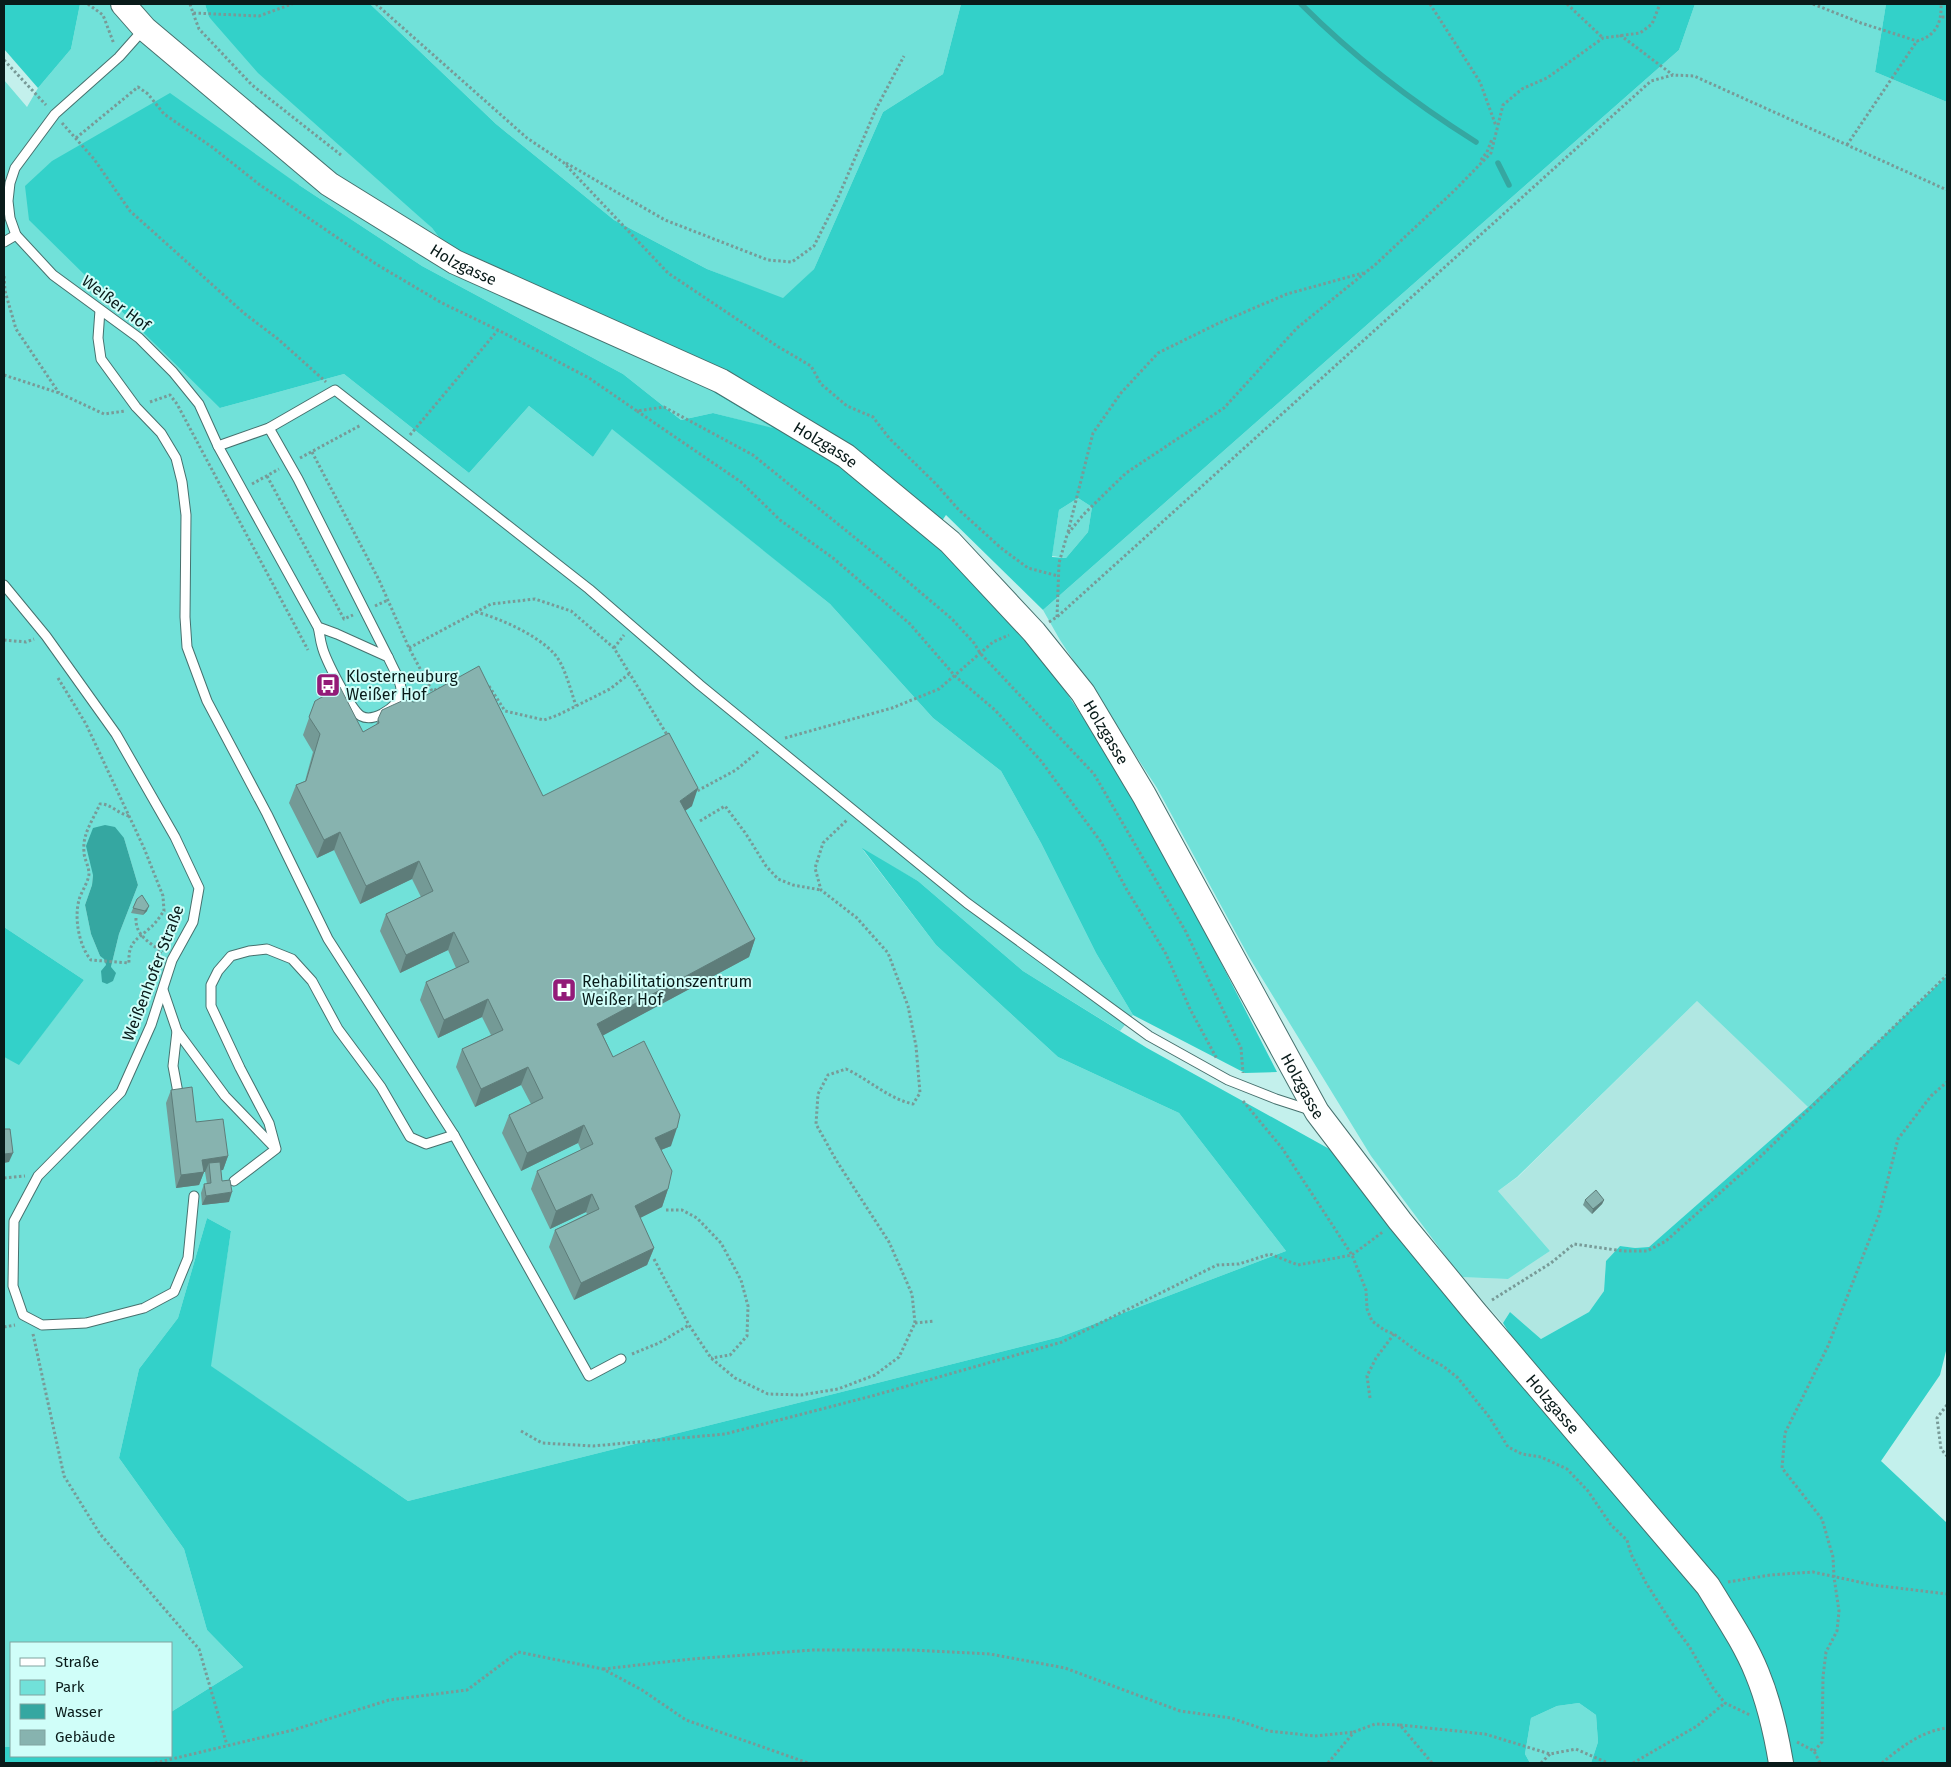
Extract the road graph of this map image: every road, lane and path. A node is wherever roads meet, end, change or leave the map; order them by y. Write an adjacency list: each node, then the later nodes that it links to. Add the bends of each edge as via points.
1 (88, 4): 18 (path, via 103,15)
2 (123, 4): 14 (street, Holzgasse)
3 (190, 4): 11 (path)
4 (292, 4): 11 (path, via 259,16)
5 (376, 4): 28 (path, via 528,138)
6 (1430, 4): 24 (path, via 1480,82)
7 (1567, 4): 16 (path)
8 (1660, 4): 15 (path, via 1652,24 1640,33)
9 (1813, 4): 17 (path)
10 (1940, 4): 12 (path)
11 (193, 13): 27 (path, via 199,29 252,85)
12 (1942, 17): 13 (path); 17 (path, via 1926,38)
13 (1947, 17)
14 (145, 28): 18 (lane, Weißer Hof); 53 (street, Holzgasse, via 328,184 464,266 721,381 846,456 950,542)
15 (1620, 35): 16 (path); 21 (path)
16 (1603, 38): 24 (path, via 1548,78 1522,89 1503,105)
17 (1917, 40): 26 (path)
18 (118, 56): 22 (lane, Weißer Hof)
19 (904, 56): 28 (path, via 876,109 814,246 792,262 768,260 665,220)
20 (4, 60): 22 (path)
21 (1673, 75): 26 (path, via 1694,76); 47 (path, via 1651,81 1057,617)
22 (55, 114): 30 (lane, Weißer Hof, via 15,168 10,183 8,201)
23 (65, 127): 25 (path)
24 (1497, 128): 32 (path, via 1491,153)
25 (76, 138): 35 (path, via 138,87 164,114 322,228 442,303); 37 (path, via 130,211)
26 (1847, 145): 29 (path)
27 (341, 155)
28 (563, 162): 47 (path, via 668,273 811,366 821,384 847,406 873,417 958,509 1001,548 1028,568)
29 (1947, 190)
30 (16, 235): 31 (lane); 34 (lane, Weißer Hof, via 53,275)
31 (4, 242)
32 (1366, 272): 46 (path, via 1297,328 1224,408 1126,473 1082,515); 46 (path, via 1287,294 1219,322 1158,354 1121,393 1093,433)
33 (4, 276): 38 (path, via 16,329)
34 (100, 310): 39 (lane, via 98,338 101,359); 43 (lane, Weißer Hof, via 139,338 173,372 199,404)
35 (498, 330): 40 (path, via 589,378); 42 (path)
36 (4, 375): 38 (path)
37 (335, 390): 41 (lane); 42 (lane)
38 (59, 393): 39 (path, via 104,414)
39 (136, 407): 58 (path, via 170,395 177,404); 84 (lane, via 161,433 176,458 180,474 186,515 184,617 187,647 207,701 328,938)
40 (637, 411): 57 (path, via 664,407 753,454 952,619); 62 (path, via 741,482 780,520 833,558 910,624)
41 (269, 428): 43 (lane); 50 (lane)
42 (403, 443): 67 (lane, via 589,589)
43 (218, 446): 52 (lane, Weißer Hof)
44 (312, 452): 49 (path)
45 (267, 476): 50 (path, via 344,619)
46 (1067, 535): 47 (path)
47 (1058, 576)
48 (4, 586): 54 (lane, Weißenhofer Straße)
49 (388, 600): 50 (path); 56 (path)
50 (364, 610): 59 (lane)
51 (476, 612): 56 (path); 61 (path, via 491,604 535,599 571,611 614,648); 65 (path, via 527,632 560,660)
52 (318, 628): 59 (lane); 59 (lane, Weißer Hof, via 322,648 351,706 361,717 374,718 395,706 400,698 402,687)
53 (1034, 632): 57 (path, via 1009,634); 83 (street, Holzgasse, via 1083,693 1144,795)
54 (46, 636): 55 (path, via 26,642); 75 (lane, Weißenhofer Straße, via 116,734 175,838 199,888 193,922)
55 (4, 640)
56 (409, 648): 64 (path, via 432,691)
57 (980, 653): 62 (path); 81 (path, via 1094,774 1186,932 1241,1048)
58 (311, 655)
59 (388, 657)
60 (54, 672): 70 (path, via 86,724)
61 (629, 674): 65 (path, via 610,689); 66 (path)
62 (955, 676): 67 (path, via 939,689 892,708); 79 (path, via 995,710 1042,761 1101,842 1166,954 1190,1009)
63 (483, 678): 65 (path, via 506,711 544,720)
64 (447, 684)
65 (576, 706)
66 (671, 741)
67 (770, 742): 68 (path, via 736,770 697,791); 69 (lane)
68 (693, 783)
69 (856, 811): 72 (path, via 823,844 816,868); 79 (lane, via 967,903 1149,1036)
70 (129, 816): 74 (path, via 163,896 164,911 152,927); 74 (path, via 100,804 83,844 89,875 77,914 81,938 91,960 129,963 128,953)
71 (700, 821): 72 (path, via 725,806 778,879)
72 (821, 890): 95 (path, via 857,918 888,953 908,1006 920,1093 913,1104 882,1092 863,1076 846,1069 828,1074 818,1094 816,1124 889,1242 912,1294)
73 (136, 918): 74 (path, via 135,925)
74 (140, 935): 75 (path)
75 (172, 960): 77 (lane, Weißenhofer Straße)
76 (1947, 975): 92 (path, via 1759,1158 1666,1241 1647,1251 1623,1252 1574,1244)
77 (163, 990): 78 (lane); 93 (lane, Weißenhofer Straße, via 122,1092 38,1176 14,1221 13,1286 23,1315)
78 (177, 1031): 82 (lane, via 173,1066); 85 (lane, via 225,1096)
79 (1228, 1080): 81 (lane); 90 (path, via 1282,1148)
80 (1947, 1082): 104 (path, via 1931,1096 1898,1139 1879,1215 1828,1346 1785,1433 1782,1468 1822,1519 1833,1557)
81 (1244, 1086): 83 (lane)
82 (179, 1098)
83 (1317, 1112): 89 (street, Holzgasse)
84 (454, 1135): 85 (lane, via 426,1144 410,1136 381,1087 338,1029 312,981 292,959 267,949 232,956 218,971 211,986 211,1006 269,1123); 99 (lane, via 589,1376)
85 (276, 1149): 86 (lane)
86 (234, 1181)
87 (194, 1196): 93 (lane, via 188,1258 174,1292 144,1308 86,1323 42,1325)
88 (666, 1210): 98 (path, via 682,1210 697,1218 721,1243 741,1280 748,1306 747,1336 730,1355)
89 (1400, 1221): 90 (path); 92 (street, Holzgasse)
90 (1352, 1255): 97 (path, via 1366,1290 1367,1309 1372,1321); 102 (path, via 1298,1265 1270,1254 1239,1264 1217,1265 1062,1342 725,1434 594,1446 542,1443)
91 (654, 1259): 96 (path)
92 (1474, 1311): 105 (street, Holzgasse)
93 (31, 1321): 111 (path, via 64,1476 100,1534 199,1649)
94 (934, 1321): 95 (path)
95 (915, 1323): 98 (path, via 898,1358 875,1375 838,1389 801,1395 768,1394 734,1378)
96 (690, 1325): 98 (path); 99 (path)
97 (1394, 1334): 100 (path, via 1367,1376); 119 (path, via 1458,1378 1508,1447 1567,1469 1588,1491 1611,1525 1627,1540 1651,1591 1689,1646 1712,1688 1725,1702 1697,1726)
98 (711, 1358)
99 (621, 1359)
100 (1370, 1398)
101 (1947, 1405): 103 (path, via 1937,1418 1941,1449)
102 (521, 1431)
103 (1947, 1456)
104 (1834, 1577): 105 (path, via 1813,1572 1770,1575); 106 (path); 121 (path, via 1840,1611 1837,1631 1826,1652 1822,1742 1814,1751)
105 (1708, 1586): 120 (street, Holzgasse, via 1757,1673 1776,1730)
106 (1947, 1594)
107 (603, 1669): 110 (path, via 813,1650 990,1654 1065,1668 1180,1711 1231,1718 1269,1731 1315,1736); 111 (path, via 518,1652 467,1690 389,1700 293,1730); 114 (path, via 642,1690 686,1720)
108 (1400, 1725): 110 (path, via 1375,1724); 112 (path, via 1485,1734); 116 (path)
109 (1947, 1728): 122 (path, via 1933,1730 1897,1750)
110 (1354, 1732): 115 (path)
111 (228, 1744): 113 (path)
112 (1550, 1754): 117 (path); 118 (path, via 1576,1749)
113 (155, 1763)
114 (808, 1763)
115 (1328, 1763)
116 (1432, 1763)
117 (1541, 1763)
118 (1608, 1763)
119 (1633, 1763)
120 (1782, 1763)
121 (1820, 1763)
122 (1882, 1763)

